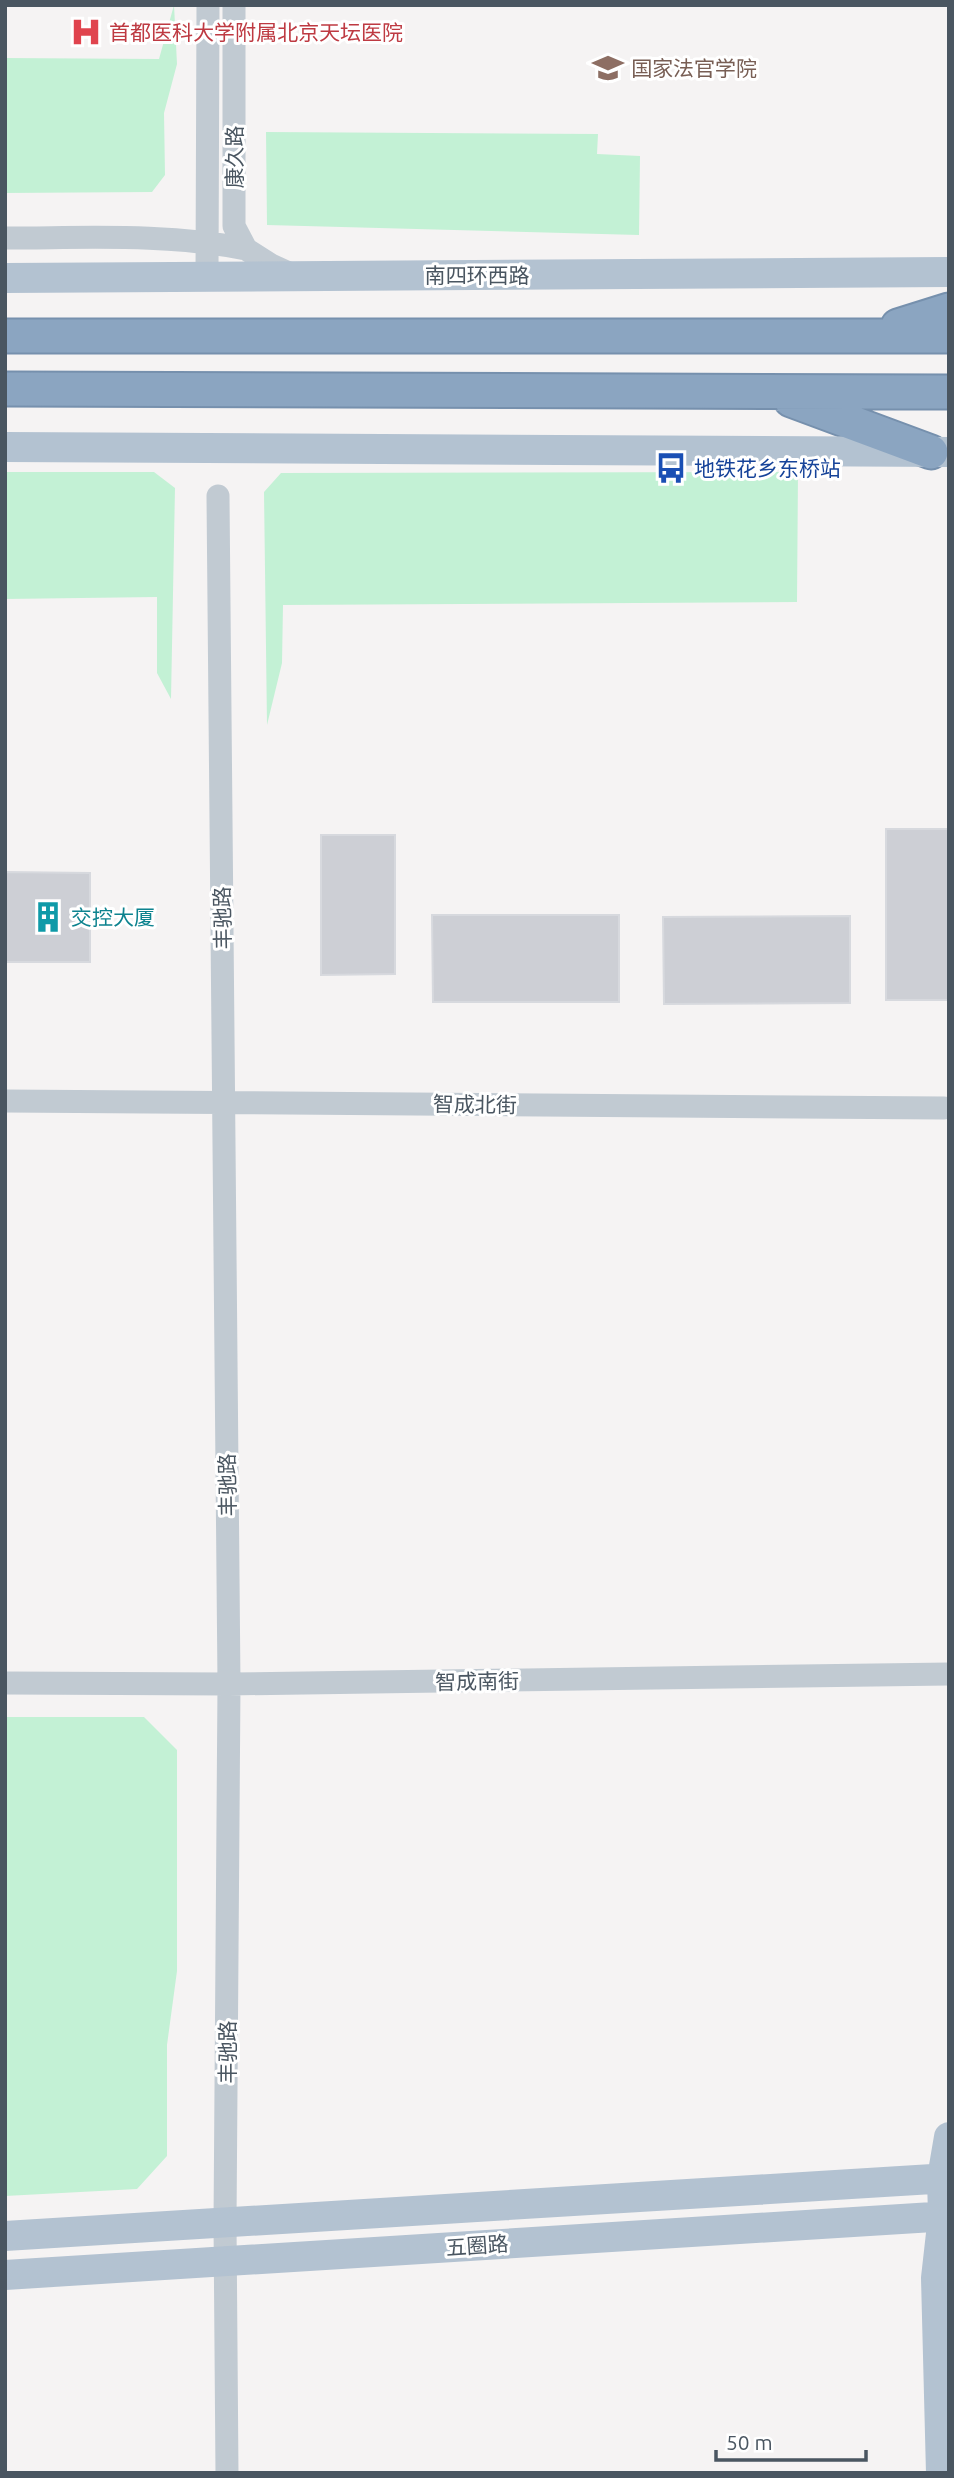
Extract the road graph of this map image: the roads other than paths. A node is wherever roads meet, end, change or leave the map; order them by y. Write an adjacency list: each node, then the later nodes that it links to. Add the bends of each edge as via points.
1 (208, 5): 4 (street, 康久路)
2 (234, 5): 5 (street, 康久路, via 234,226)
3 (5, 238): 4 (street)
4 (207, 241): 5 (street); 7 (street, 康久路)
5 (246, 249): 8 (street)
6 (949, 272): 8 (main road, 南四环西路)
7 (207, 276): 8 (main road, 南四环西路); 9 (main road, 南四环西路)
8 (296, 277)
9 (5, 278)
10 (949, 310): 12 (highway)
11 (5, 336): 12 (highway)
12 (866, 336): 13 (highway)
13 (949, 336)
14 (5, 389): 15 (highway)
15 (769, 392): 16 (highway); 18 (highway)
16 (949, 392)
17 (5, 447): 18 (main road)
18 (940, 452)
19 (218, 496): 21 (street, 丰驰路)
20 (5, 1101): 21 (street, 智成北街)
21 (223, 1101): 22 (street, 智成北街); 25 (street, 丰驰路)
22 (944, 1108)
23 (949, 1674): 25 (street, 智成南街)
24 (5, 1683): 25 (street, 智成南街)
25 (229, 1684): 29 (street, 丰驰路)
26 (949, 2137): 27 (main road)
27 (945, 2178): 28 (main road); 29 (main road, 五圈路)
28 (946, 2216): 31 (main road, 五圈路); 34 (main road, via 936,2278)
29 (225, 2223): 30 (main road, 五圈路); 31 (street, 丰驰路)
30 (5, 2236)
31 (226, 2261): 32 (main road, 五圈路); 33 (street, 丰驰路)
32 (5, 2275)
33 (227, 2473)
34 (941, 2473)

